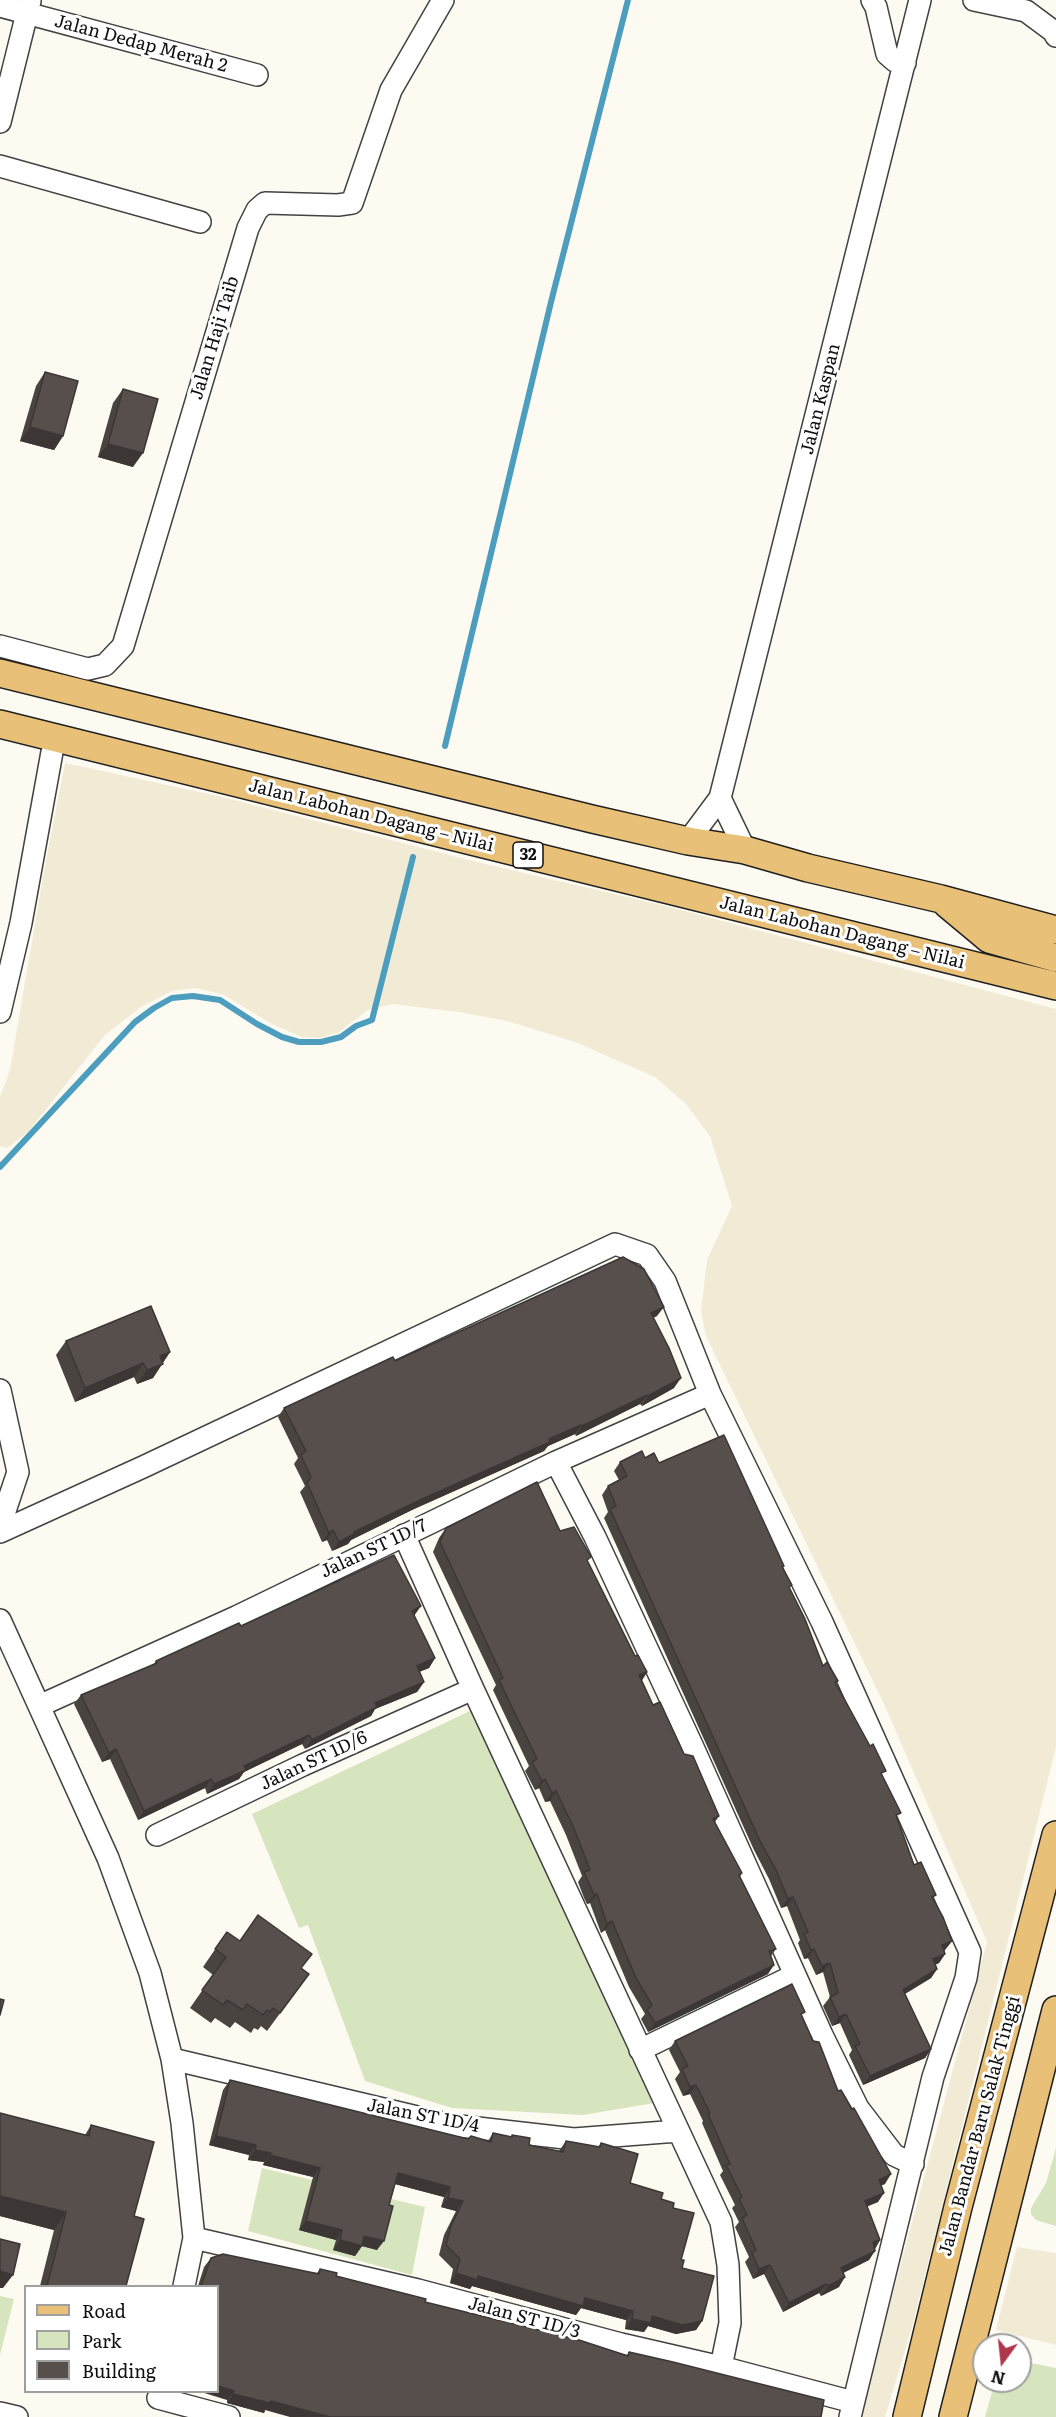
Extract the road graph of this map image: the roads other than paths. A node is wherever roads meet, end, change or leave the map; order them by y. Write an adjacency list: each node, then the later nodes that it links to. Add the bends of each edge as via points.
1 (443, 0): 13 (street, Jalan Haji Taib, via 391,90 352,203 265,203 248,228 123,646 105,665 88,669)
2 (872, 0): 8 (street, via 887,54)
3 (920, 0): 8 (street, Jalan Kaspan)
4 (974, 0): 7 (street, via 1026,11)
5 (0, 6): 6 (street, Jalan Dedap Merah 2)
6 (28, 7): 9 (street, Jalan Dedap Merah 2); 10 (street)
7 (1056, 36)
8 (905, 63): 17 (street, Jalan Kaspan)
9 (256, 75)
10 (0, 122)
11 (0, 166): 12 (street)
12 (200, 222)
13 (0, 646)
14 (0, 673): 18 (main road)
15 (0, 724): 23 (main road, Jalan Labohan Dagang ‒ Nilai / 32)
16 (52, 752): 26 (street, via 21,923)
17 (720, 798): 18 (street); 19 (street)
18 (688, 841): 19 (main road)
19 (745, 850): 20 (main road)
20 (941, 899): 21 (main road); 22 (main road, via 989,939)
21 (1056, 930)
22 (1056, 958)
23 (981, 968): 24 (main road, Jalan Labohan Dagang ‒ Nilai / 32); 25 (main road)
24 (1056, 986)
25 (1056, 993)
26 (0, 1012)
27 (0, 1390): 30 (street, via 18,1472)
28 (710, 1394): 29 (street, Jalan ST 1D/7); 31 (street, via 664,1281 647,1255 615,1244); 43 (street, via 822,1622 970,1952 966,1978 933,2077)
29 (556, 1462): 32 (street, Jalan ST 1D/7); 38 (street, via 595,1537)
30 (0, 1526)
31 (0, 1532)
32 (404, 1535): 34 (street); 35 (street, Jalan ST 1D/7)
33 (0, 1620): 35 (street)
34 (473, 1689): 36 (street, Jalan ST 1D/6); 40 (street)
35 (39, 1706): 41 (street, via 112,1869 150,1972)
36 (157, 1835)
37 (1056, 1835): 52 (main road, Jalan Bandar Baru Salak Tinggi)
38 (795, 1976): 40 (street); 43 (street, via 858,2108 894,2155)
39 (1056, 2010): 53 (main road)
40 (640, 2050): 42 (street)
41 (172, 2060): 42 (street, Jalan ST 1D/4, via 451,2125 574,2139); 44 (street)
42 (678, 2131): 46 (street, via 721,2222 728,2265 730,2323)
43 (913, 2164): 48 (street)
44 (194, 2238): 45 (street); 46 (street, Jalan ST 1D/3)
45 (184, 2285)
46 (721, 2367): 48 (street, Jalan ST 1D/3)
47 (157, 2402): 51 (street)
48 (851, 2410)
49 (0, 2413): 50 (street)
50 (17, 2417)
51 (229, 2417)
52 (907, 2417)
53 (953, 2417)

